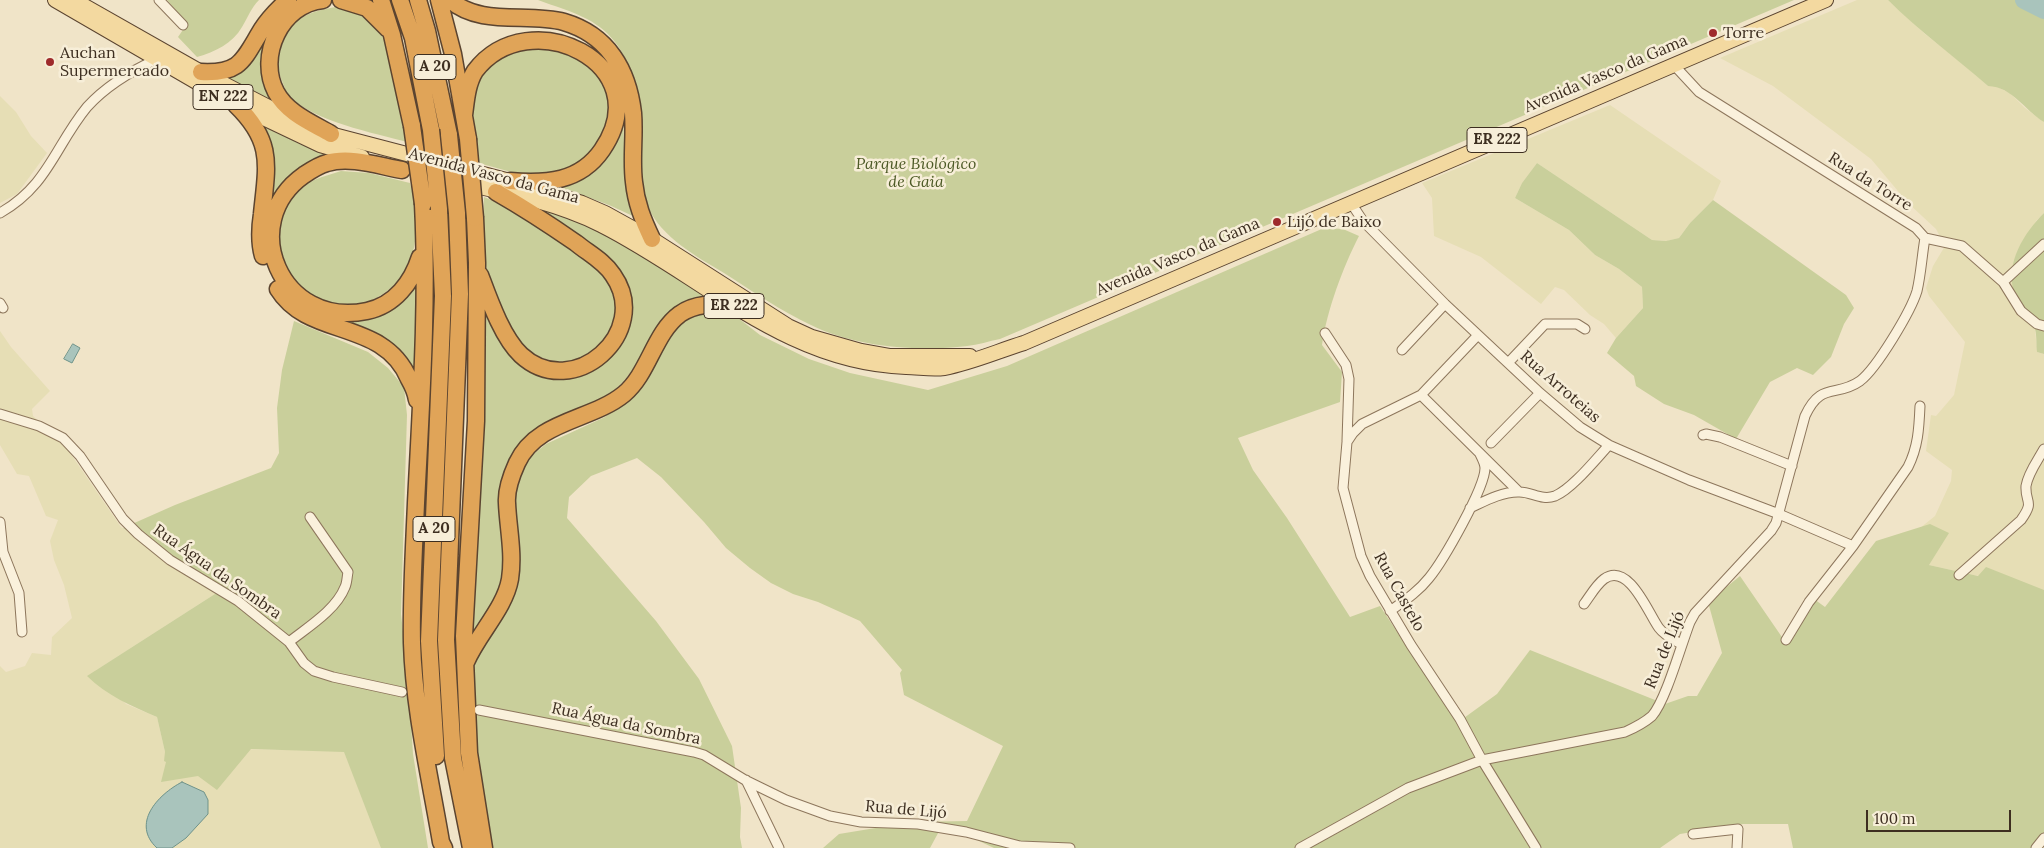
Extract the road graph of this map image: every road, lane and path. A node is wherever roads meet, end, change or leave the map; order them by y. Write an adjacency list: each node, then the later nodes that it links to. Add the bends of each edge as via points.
1 (55, 0): 15 (main road, Avenida Vasco da Gama / EN 222)
2 (74, 0): 17 (main road, Avenida Vasco da Gama / EN 222)
3 (159, 0): 13 (street)
4 (288, 0): 17 (highway, via 275,11 242,62 228,70)
5 (322, 0): 20 (highway, via 298,9 284,21 270,54 270,75 276,93 292,111)
6 (342, 0): 14 (highway, via 367,8)
7 (381, 0): 14 (highway)
8 (400, 0): 74 (highway, A 20, bridge, via 413,38 432,130 440,208 443,296 429,640 436,758)
9 (418, 0): 75 (highway, A 20, bridge, via 449,134 457,213 460,294 446,640 453,758)
10 (439, 0): 19 (highway)
11 (450, 0): 27 (highway, via 476,14 564,22 583,29 616,59 627,82 633,114 633,180 638,205)
12 (1826, 0): 16 (main road, Avenida Vasco da Gama / ER 222)
13 (183, 25)
14 (392, 35): 29 (highway, bridge, via 412,126)
15 (156, 59): 18 (main road, Avenida Vasco da Gama / EN 222); 25 (street, via 104,90 88,107 50,167 18,203)
16 (1673, 64): 24 (main road, Avenida Vasco da Gama / ER 222); 26 (street, Rua da Torre, via 1699,92 1916,228)
17 (201, 72): 20 (main road, Avenida Vasco da Gama / EN 222, via 292,120)
18 (236, 105): 21 (main road, Avenida Vasco da Gama / EN 222, via 320,145); 45 (highway, via 262,137 267,157 260,228 262,252 269,275 295,308 333,326 373,339 389,350 408,375)
19 (464, 115): 22 (highway, via 467,90 474,72 487,54 521,33 539,30 558,32 575,39 606,66 615,86 617,113 610,138 596,158 580,172 562,180); 30 (highway, bridge)
20 (330, 134): 22 (main road, Avenida Vasco da Gama / ER 222)
21 (402, 170): 23 (main road, Avenida Vasco da Gama / ER 222); 29 (highway, via 349,161 327,163 295,182 282,198 272,228 272,248 278,269 288,286 302,299 316,307 352,314 378,306 405,288 416,271)
22 (510, 181): 27 (main road, Avenida Vasco da Gama / ER 222, via 582,203)
23 (496, 192): 30 (highway, via 531,212 599,260 613,274 624,307 616,338 598,358 568,371 552,371 530,362 509,339); 32 (main road, Avenida Vasco da Gama / ER 222, via 555,207 600,225)
24 (1351, 202): 33 (street, Rua Arroteias, via 1363,221); 39 (main road, Avenida Vasco da Gama / ER 222, via 1024,343)
25 (0, 213)
26 (1925, 238): 31 (street, Rua da Torre, via 1962,246); 52 (street, Rua de Lijó, via 1916,292 1899,329 1859,381 1824,392 1816,398 1805,416)
27 (652, 239): 39 (main road, Avenida Vasco da Gama / ER 222, via 758,308 812,337 889,356)
28 (2044, 244): 31 (street)
29 (425, 245): 45 (highway)
30 (477, 263): 66 (highway, via 476,421)
31 (2003, 282): 34 (street, Rua da Torre, via 2021,311)
32 (732, 304): 39 (main road, Avenida Vasco da Gama / ER 222, via 806,346 859,363 943,368); 66 (highway, via 706,304 682,313 671,321 636,380 624,394 552,429 528,446 518,461 506,501 510,579 503,599)
33 (1445, 304): 37 (street, Rua Arroteias); 38 (street)
34 (2044, 326)
35 (1584, 329): 40 (street, via 1576,324 1545,324)
36 (1325, 333): 47 (street, Rua Castelo, via 1346,366 1349,379)
37 (1478, 335): 40 (street, Rua Arroteias); 42 (street)
38 (1402, 350)
39 (985, 356)
40 (1508, 362): 41 (street, Rua Arroteias)
41 (1540, 393): 48 (street); 49 (street, Rua Arroteias, via 1580,427)
42 (1421, 395): 47 (street, via 1362,424); 51 (street)
43 (1920, 406): 58 (street, via 1915,453)
44 (0, 414): 64 (street, Rua Água da Sombra, via 39,426 63,438 80,456 123,520 158,552 238,601)
45 (420, 417): 73 (highway, via 412,645 418,700)
46 (1703, 435): 52 (street, via 1720,437)
47 (1347, 442): 61 (street, Rua Castelo, via 1343,472 1346,504 1365,565)
48 (1491, 443)
49 (1609, 445): 53 (street, via 1566,490 1556,496 1537,497); 55 (street, Rua Arroteias)
50 (2044, 449): 59 (street, via 2026,486 2030,505 2026,513)
51 (1480, 454): 53 (street); 54 (street, via 1485,467 1481,488)
52 (1792, 466): 55 (street, Rua de Lijó)
53 (1519, 492): 54 (street, via 1492,497)
54 (1470, 508): 61 (street, via 1430,577 1420,589)
55 (1779, 514): 58 (street, Rua Arroteias); 65 (street, Rua de Lijó, via 1771,531 1696,612)
56 (310, 516): 64 (street, via 348,572 346,586 331,607)
57 (0, 522): 62 (street, via 3,552 20,593)
58 (1853, 546): 63 (street, via 1809,602)
59 (1959, 575)
60 (1584, 604): 65 (street, via 1604,579 1620,578 1629,582 1642,596 1661,630)
61 (1390, 610): 69 (street, Rua Castelo)
62 (22, 632)
63 (1786, 640)
64 (289, 642): 67 (street, Rua Água da Sombra, via 314,671)
65 (1682, 644): 69 (street, Rua de Lijó, via 1658,706 1652,716 1640,725 1625,732)
66 (464, 666): 76 (highway, via 469,753)
67 (402, 692)
68 (479, 710): 70 (street, Rua Água da Sombra, via 694,752)
69 (1482, 760): 79 (street, Rua de Lijó, via 1408,788); 80 (street, Rua Castelo)
70 (745, 780): 77 (street); 78 (street, Rua de Lijó, via 830,816 862,822 918,824 1020,846)
71 (1693, 834): 81 (street, via 1738,829)
72 (2044, 838): 82 (street)
73 (444, 848)
74 (450, 848)
75 (471, 848)
76 (484, 848)
77 (779, 848)
78 (1070, 848)
79 (1300, 848)
80 (1536, 848)
81 (1738, 848)
82 (2036, 848)

